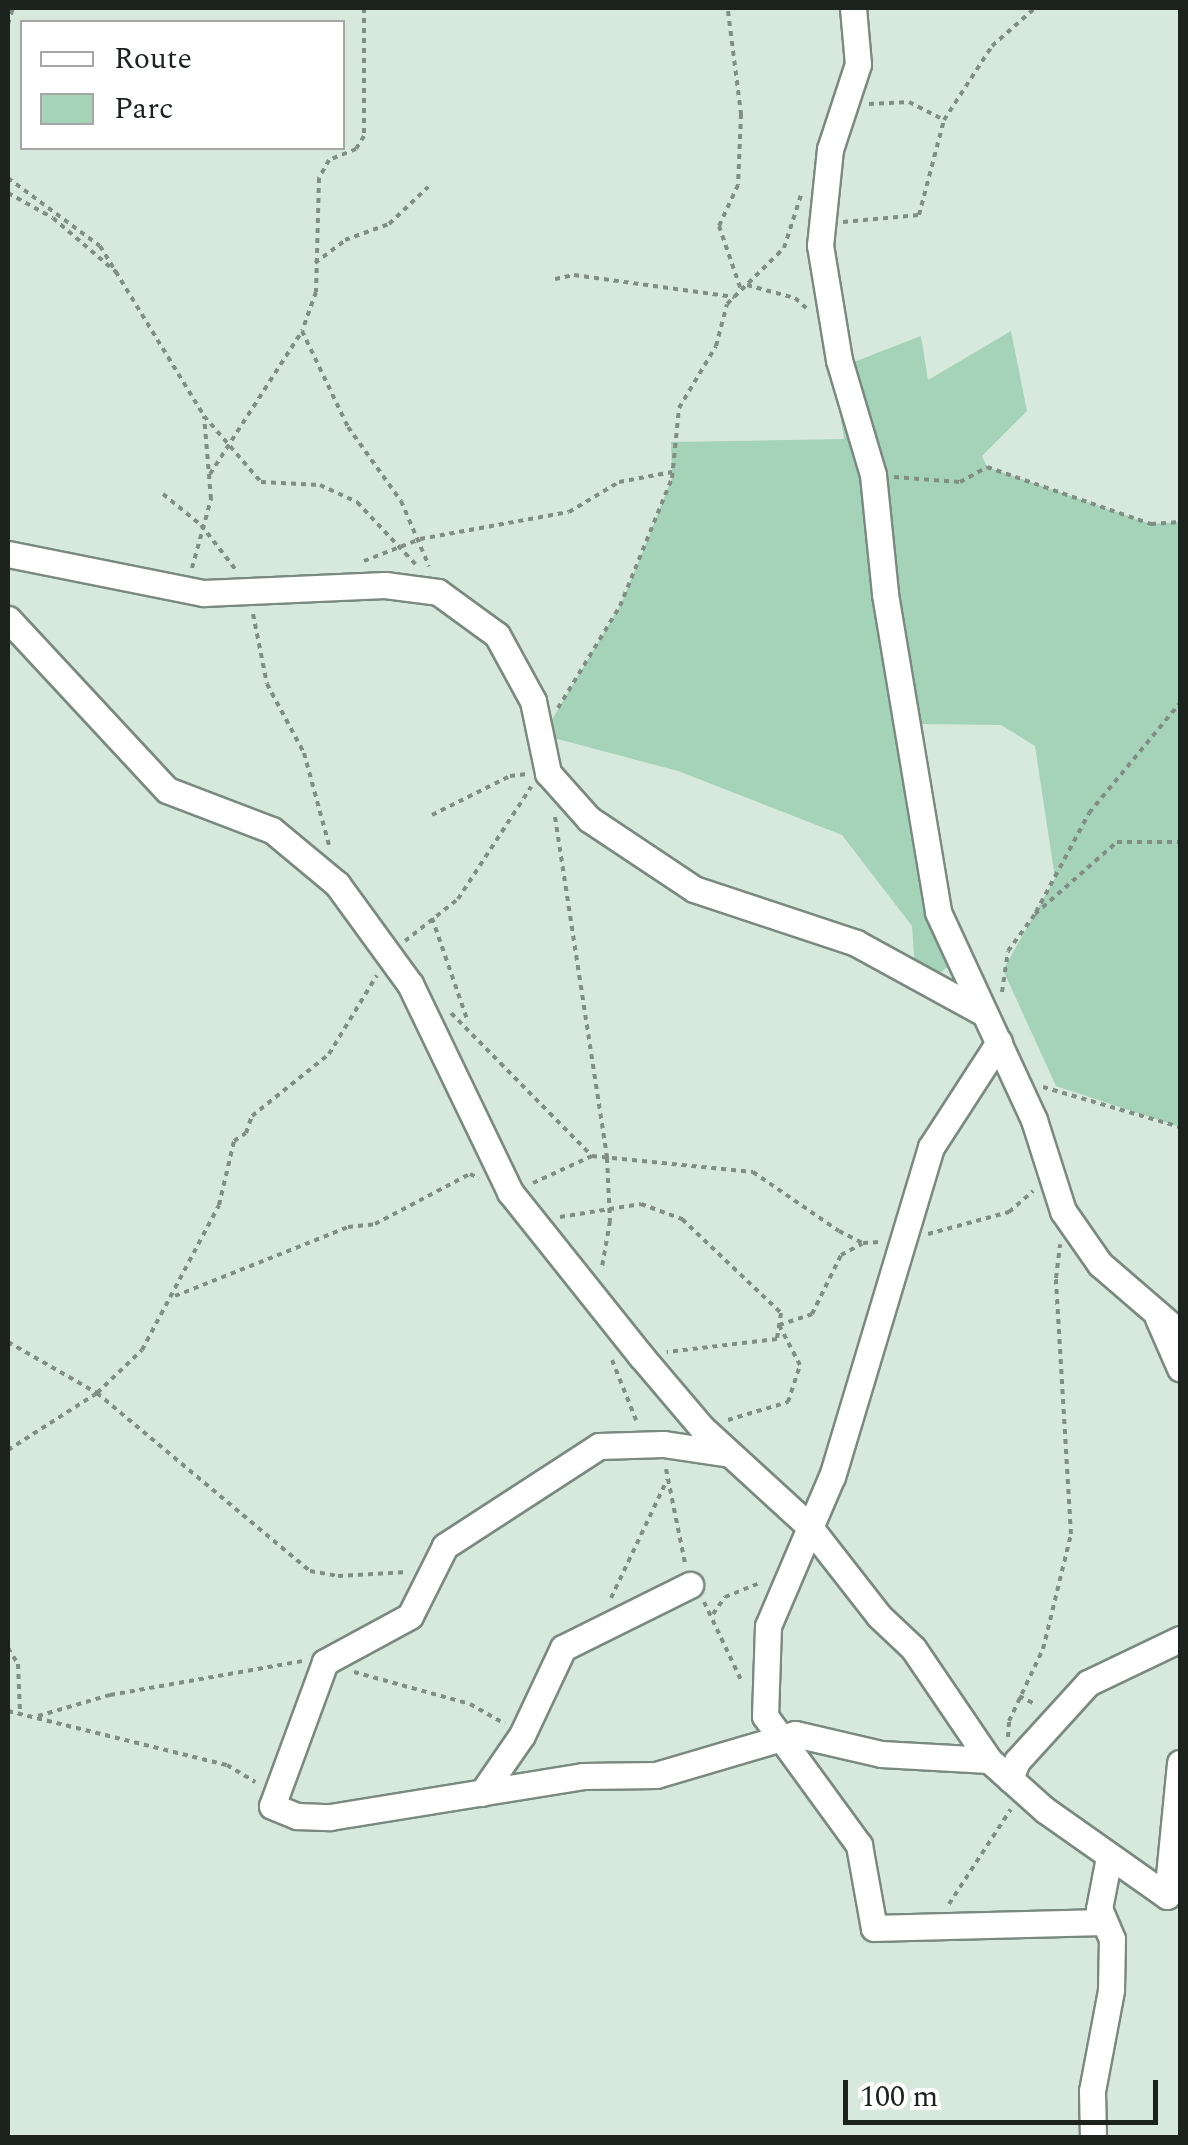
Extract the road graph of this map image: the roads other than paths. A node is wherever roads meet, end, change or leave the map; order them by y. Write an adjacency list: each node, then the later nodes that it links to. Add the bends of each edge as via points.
1 (854, 8): 4 (street, via 858,64 830,149 823,224 833,330 873,474 928,868 938,912)
2 (8, 554): 4 (street, via 191,589 385,585 438,592 497,635 532,701 548,772 588,819 656,868 735,905 856,943)
3 (8, 620): 9 (street, via 167,790 272,830 337,884 410,984 510,1192 702,1428)
4 (980, 1011): 5 (street)
5 (999, 1042): 6 (street, via 1078,1236); 10 (street, via 938,1131 832,1476)
6 (1158, 1318): 7 (street); 8 (street)
7 (1180, 1333)
8 (1180, 1368)
9 (740, 1457): 10 (street); 16 (street, via 716,1448 598,1446 445,1546 410,1616 325,1662 272,1806 310,1819)
10 (808, 1526): 13 (street, via 788,1566 764,1646); 15 (street)
11 (690, 1585): 16 (street, via 589,1631 558,1654 522,1735)
12 (1180, 1639): 15 (street, via 1099,1675)
13 (772, 1726): 15 (street, via 902,1757); 16 (street, via 672,1772 583,1776); 18 (street, via 859,1845 874,1928)
14 (1180, 1763): 17 (street, via 1167,1896)
15 (1004, 1768): 17 (street)
16 (482, 1793)
17 (1109, 1857): 18 (street)
18 (1101, 1922): 19 (street, via 1112,1939 1111,1990 1092,2091)
19 (1093, 2138)

